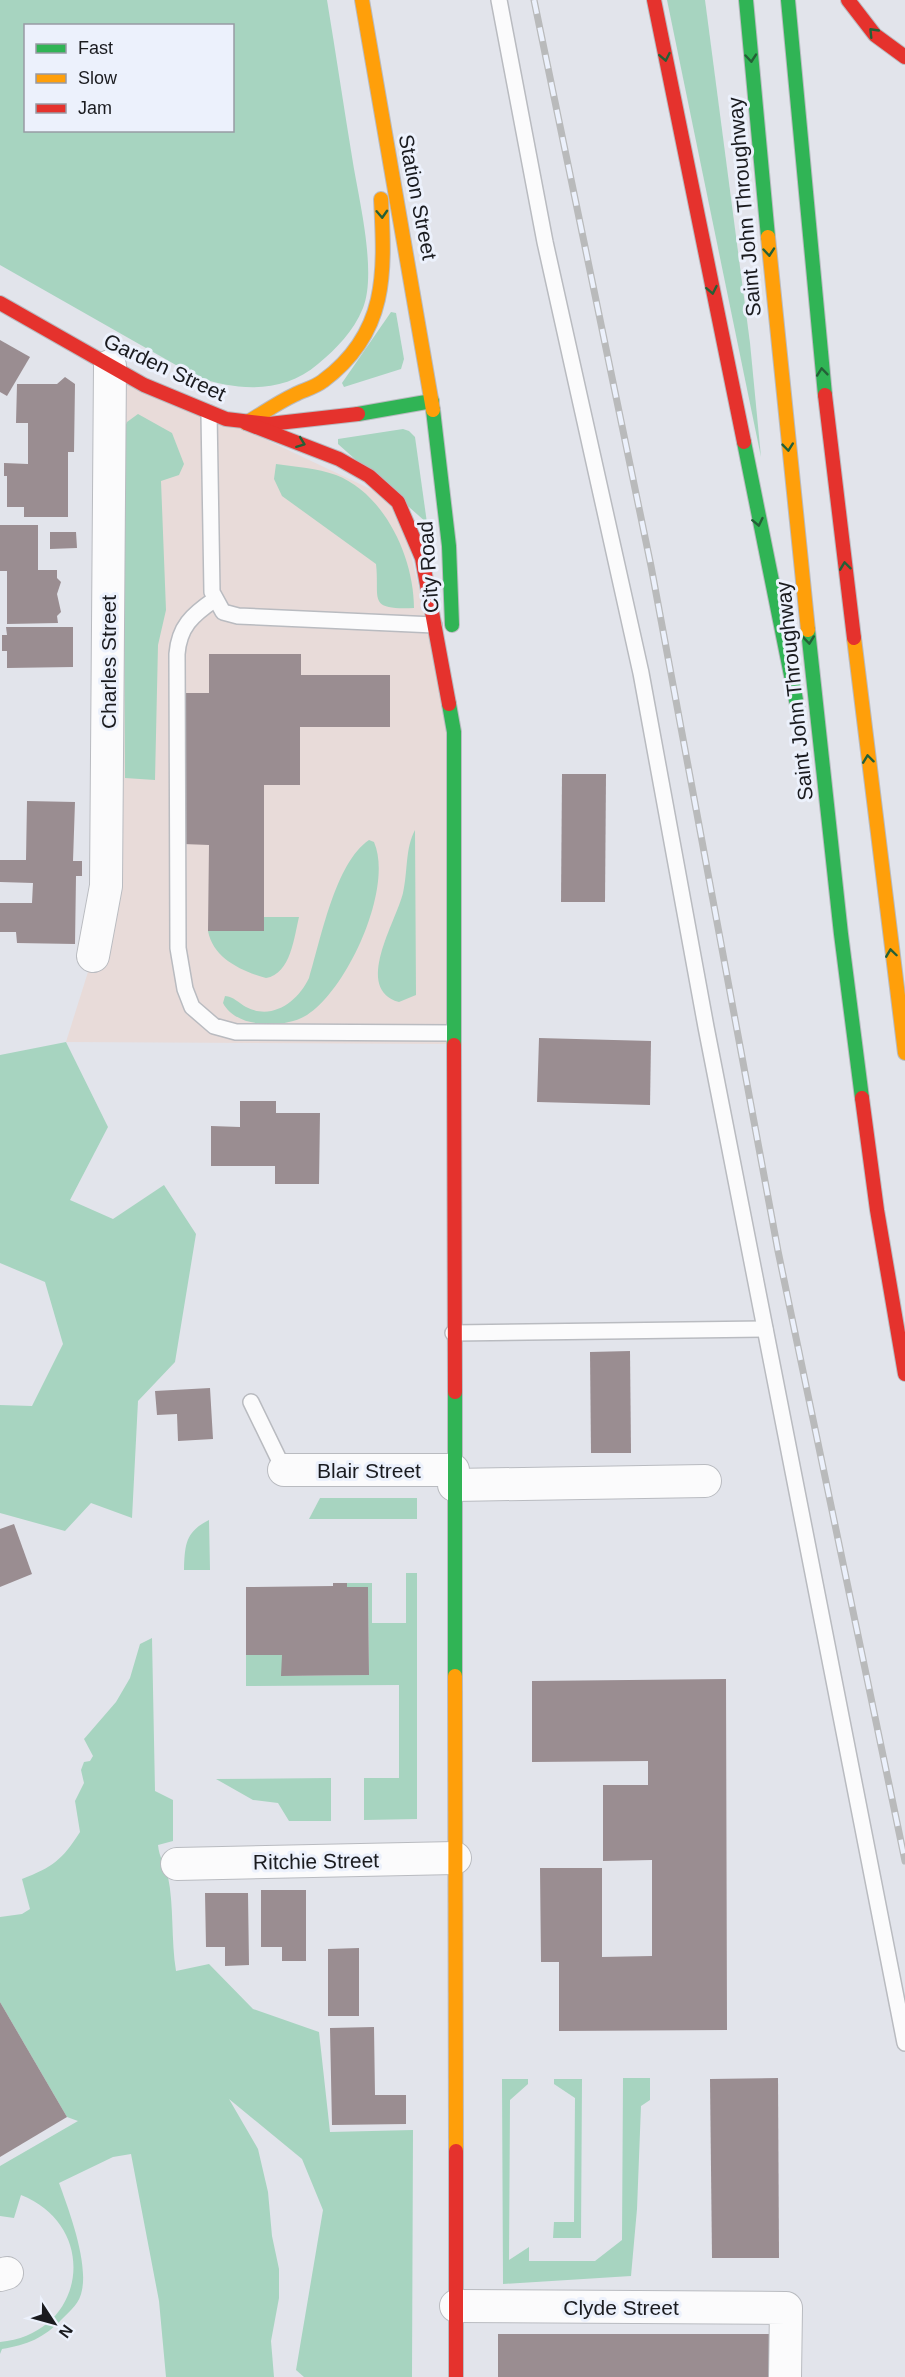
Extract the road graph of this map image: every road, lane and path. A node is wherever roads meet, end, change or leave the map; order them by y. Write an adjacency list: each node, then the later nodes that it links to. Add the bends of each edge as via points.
1 (362, 0): 8 (main road, Station Street)
2 (499, 0): 23 (lane, via 545,242 641,673)
3 (654, 0): 16 (main road, one-way to 16)
4 (746, 0): 19 (main road, Saint John Throughway, one-way to 19, via 780,373)
5 (788, 0): 22 (main road, one-way to 5, via 822,372)
6 (848, 0): 7 (main road, one-way to 6, via 874,35)
7 (905, 57)
8 (376, 92): 11 (main road, Station Street, via 408,247); 13 (main road, one-way to 13, via 385,272 375,318 355,351 323,381)
9 (0, 303): 10 (main road, Garden Street)
10 (110, 366): 12 (main road, Garden Street); 20 (street, Charles Street, via 106,886)
11 (432, 401): 13 (main road, Garden Street, via 323,419); 17 (main road, City Road, via 452,611)
12 (209, 413): 13 (main road, Garden Street); 14 (lane)
13 (246, 423): 15 (main road, one-way to 15, via 339,459 369,476 398,502 422,558)
14 (214, 600): 15 (lane, via 223,612 238,616); 21 (lane, via 186,622 178,647 176,930 188,1000 206,1020 236,1032)
15 (434, 625): 17 (main road)
16 (802, 729)
17 (453, 732): 21 (main road)
18 (807, 752): 19 (main road)
19 (841, 934): 25 (main road, Saint John Throughway, via 877,1210)
20 (93, 956)
21 (453, 1032): 24 (main road)
22 (905, 1053)
23 (765, 1329): 24 (lane); 32 (lane)
24 (453, 1333): 28 (main road)
25 (905, 1374)
26 (251, 1401): 27 (lane)
27 (284, 1470): 28 (street, Blair Street)
28 (454, 1477): 29 (street, Blair Street); 30 (main road)
29 (705, 1481)
30 (455, 1858): 31 (street, Ritchie Street); 33 (main road)
31 (177, 1863)
32 (905, 2043)
33 (456, 2306): 34 (main road); 35 (street, Clyde Street, via 786,2308)
34 (456, 2377)
35 (785, 2377)

